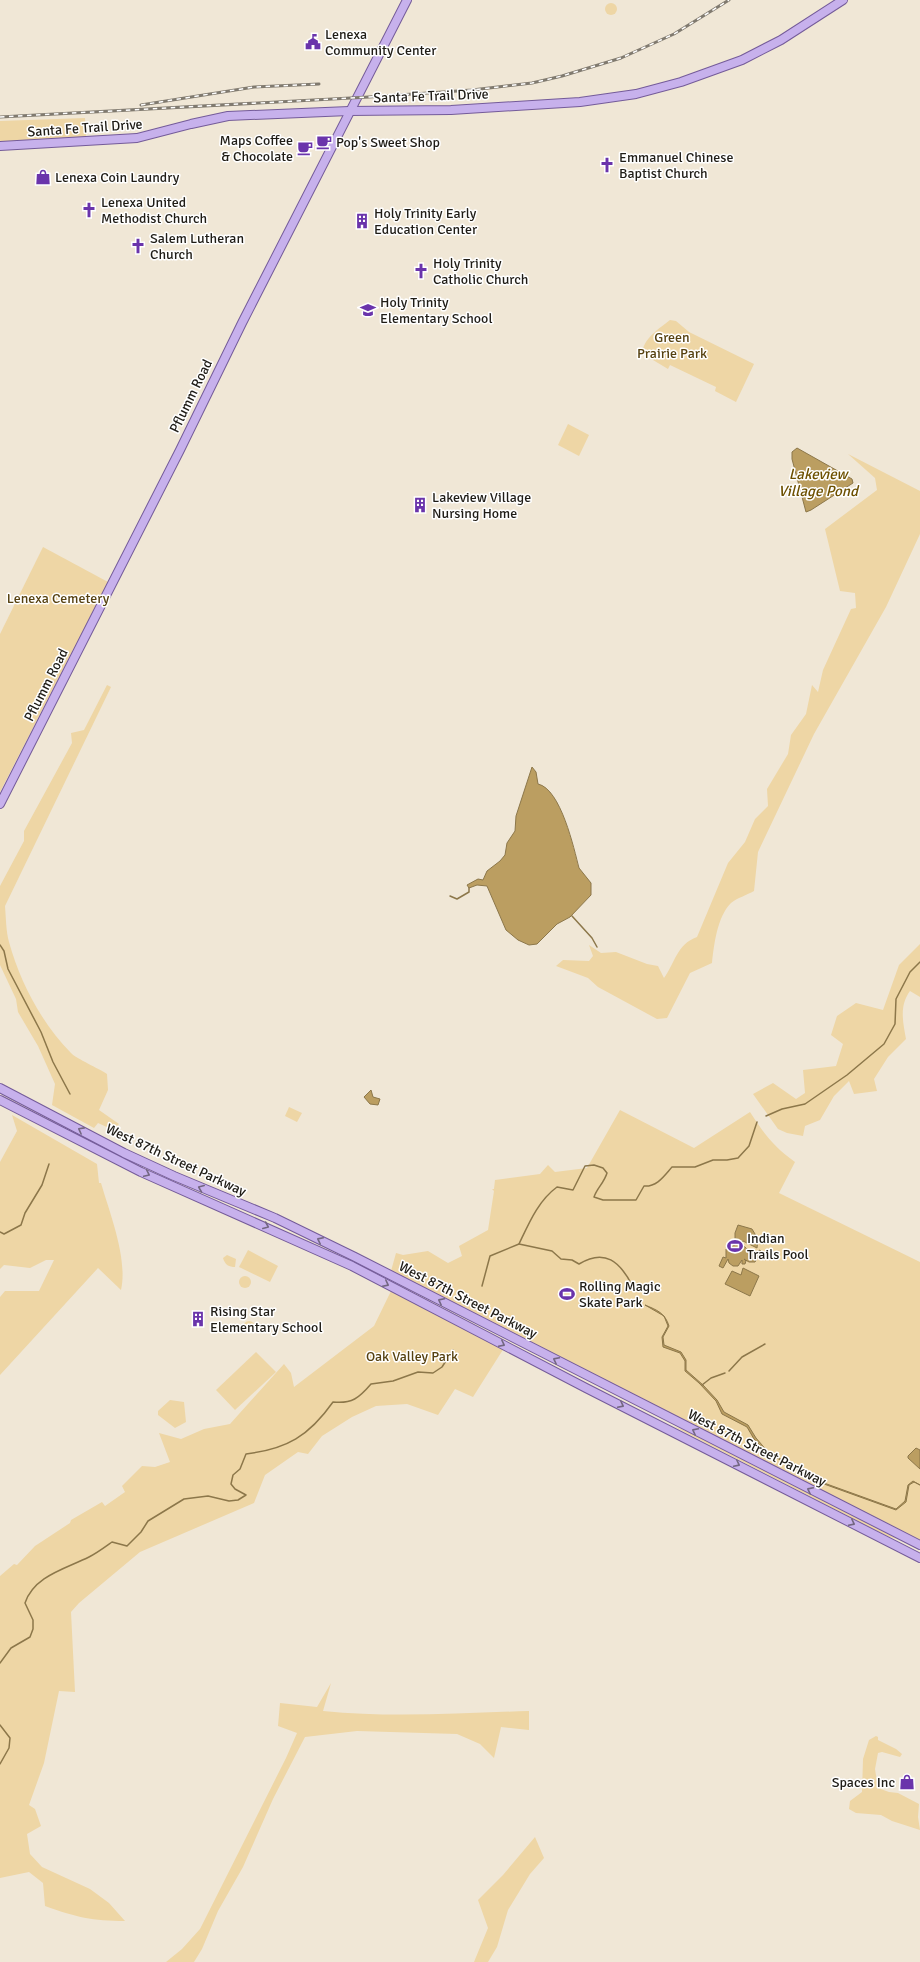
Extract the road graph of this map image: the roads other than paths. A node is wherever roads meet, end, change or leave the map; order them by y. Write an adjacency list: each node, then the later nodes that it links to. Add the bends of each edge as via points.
1 (407, 0): 3 (main road, Pflumm Road)
2 (843, 0): 3 (main road, Santa Fe Trail Drive, via 781,40 742,60 654,90 554,104 451,110)
3 (349, 111): 4 (main road, Santa Fe Trail Drive, via 228,116 137,138); 5 (main road, Pflumm Road)
4 (0, 146)
5 (0, 804)
6 (0, 1088): 9 (main road, West 87th Street Parkway)
7 (0, 1093): 9 (main road, via 36,1111)
8 (0, 1100): 11 (main road, West 87th Street Parkway, one-way to 11, via 147,1174 352,1266)
9 (44, 1111): 10 (main road, West 87th Street Parkway, one-way to 9, via 341,1250 275,1218 167,1173)
10 (920, 1546)
11 (920, 1558)

